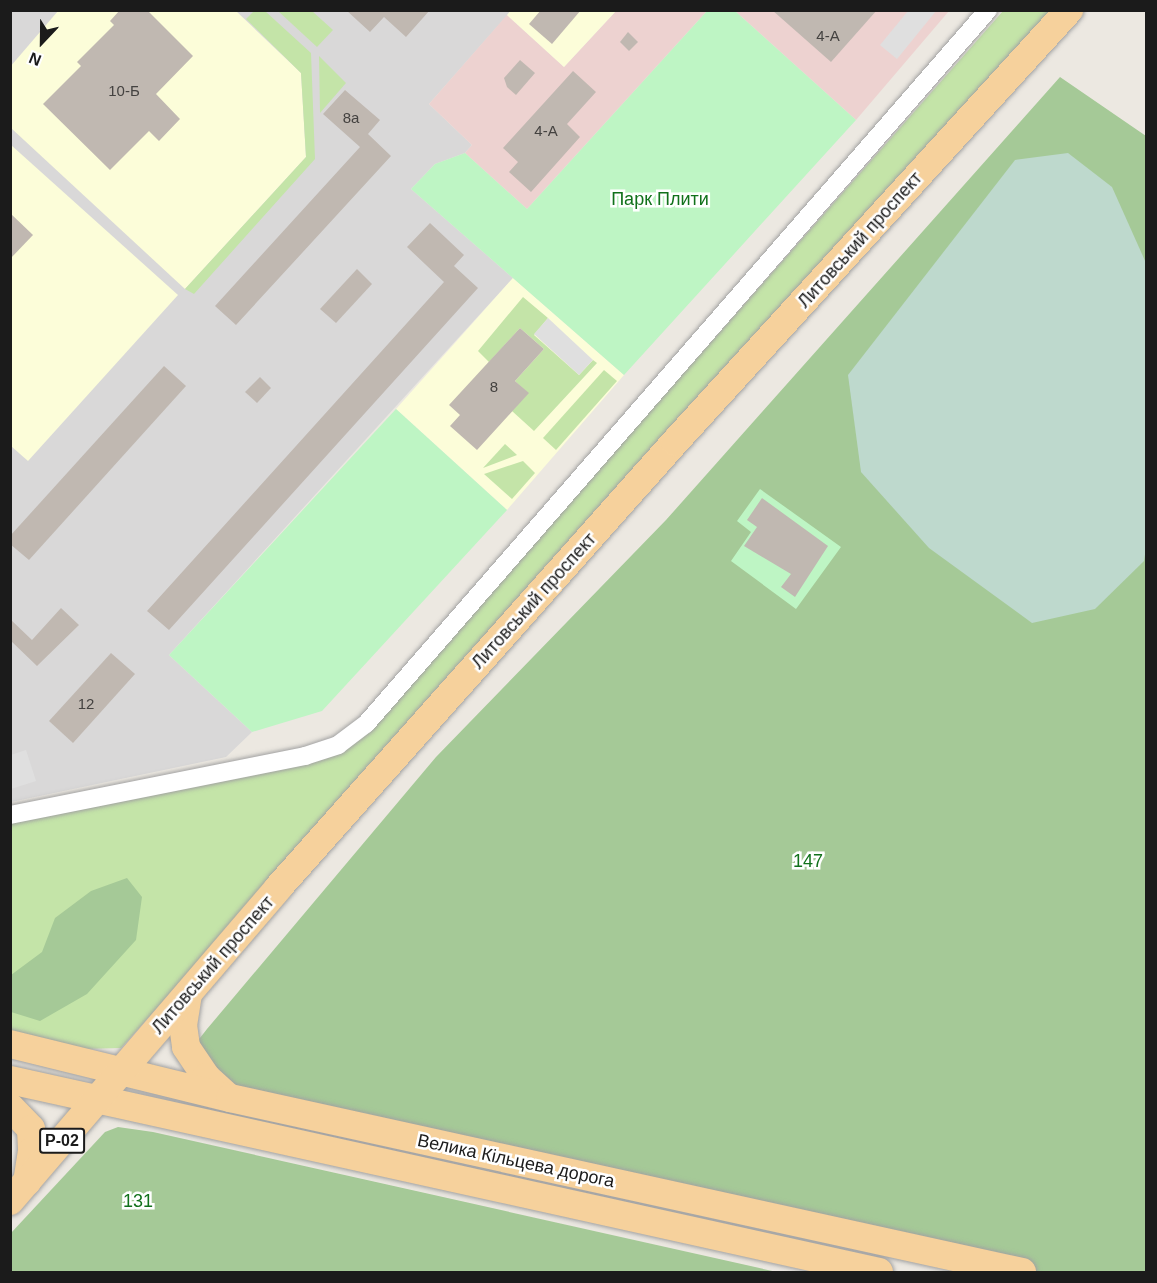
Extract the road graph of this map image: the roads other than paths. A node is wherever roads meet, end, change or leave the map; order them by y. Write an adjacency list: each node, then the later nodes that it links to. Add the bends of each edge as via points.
1 (988, 10): 3 (street, via 366,724 338,745 305,756)
2 (1069, 10): 4 (main road, Литовський проспект, via 667,451)
3 (10, 814)
4 (188, 994): 6 (main road, Литовський проспект); 8 (main road, via 183,1025 186,1047 206,1077)
5 (10, 1044): 6 (main road, Велика Кільцева дорога)
6 (122, 1072): 8 (main road, Велика Кільцева дорога); 9 (main road, Литовський проспект / Р-02)
7 (10, 1080): 9 (main road, Велика Кільцева дорога)
8 (230, 1098): 13 (main road, Велика Кільцева дорога)
9 (97, 1100): 11 (main road, Литовський проспект / Р-02); 12 (main road, Велика Кільцева дорога)
10 (10, 1107): 11 (main road, via 31,1130 32,1151)
11 (19, 1192)
12 (879, 1272)
13 (1022, 1272)

